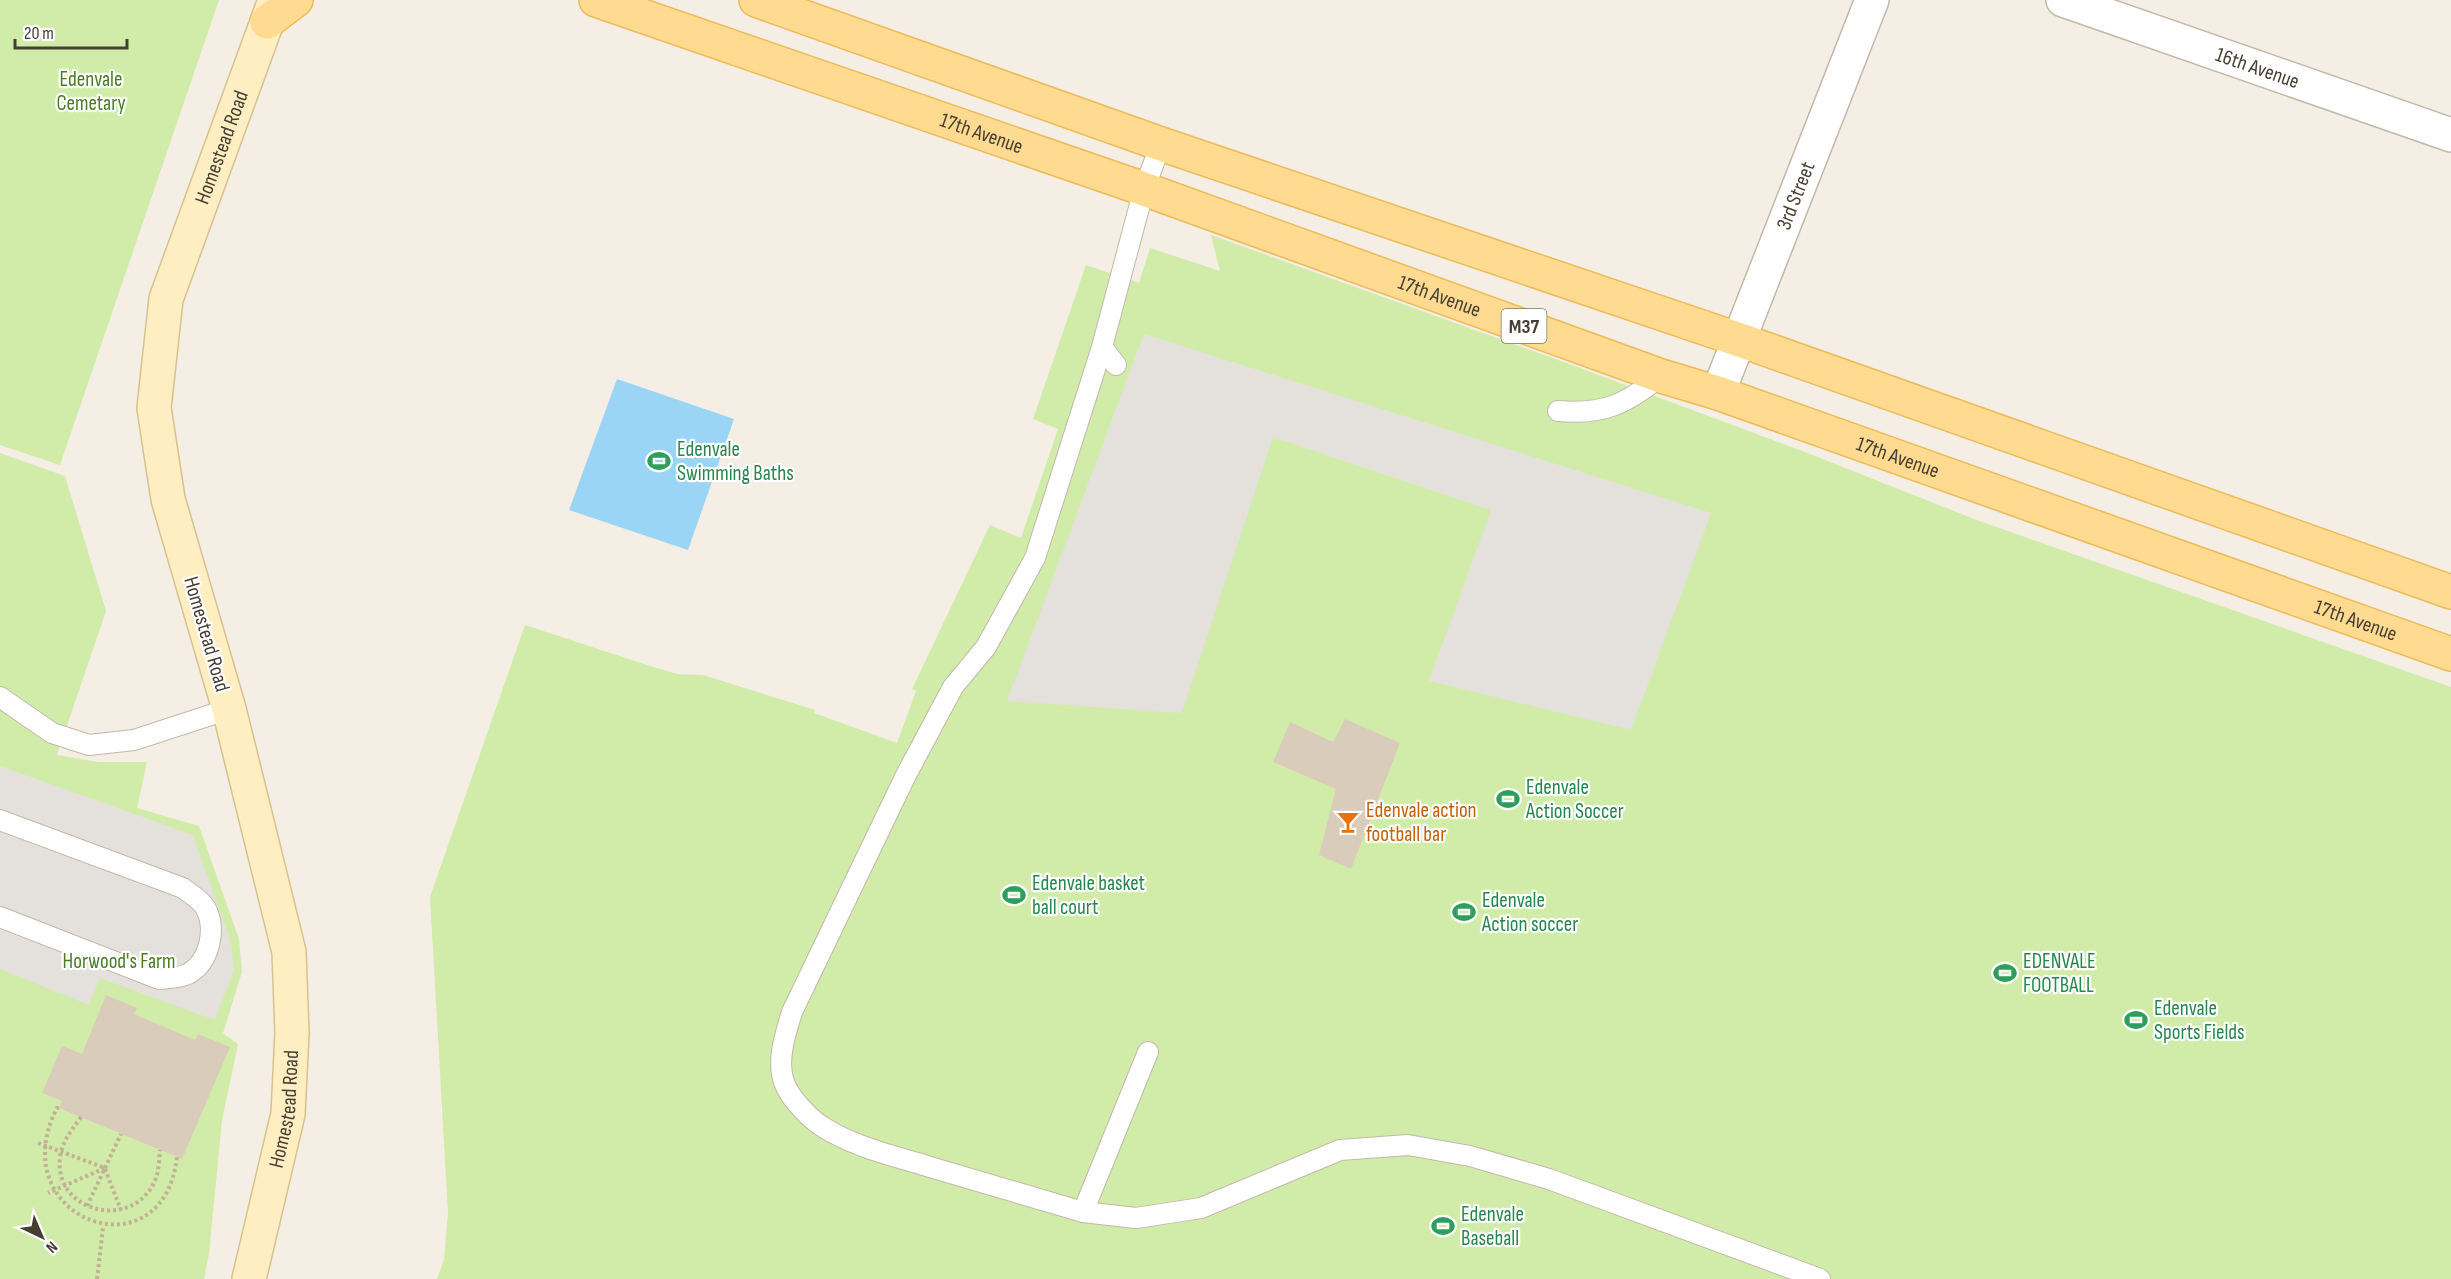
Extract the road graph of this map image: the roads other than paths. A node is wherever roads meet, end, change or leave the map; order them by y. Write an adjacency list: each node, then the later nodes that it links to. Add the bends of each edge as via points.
1 (296, 0): 6 (main road)
2 (596, 0): 9 (main road, 17th Avenue / M37)
3 (756, 0): 8 (main road)
4 (1872, 0): 10 (street, 3rd Street)
5 (2063, 0): 7 (street, 16th Avenue)
6 (271, 11): 19 (main road, Homestead Road, via 166,299 154,408 168,499)
7 (2451, 135)
8 (1161, 144): 9 (lane); 10 (main road)
9 (1144, 189): 11 (lane); 13 (main road, 17th Avenue / M37)
10 (1740, 340): 14 (street, 3rd Street); 16 (main road)
11 (1102, 347): 12 (lane); 23 (lane, via 1035,558 986,647 952,687 906,775 792,1011 782,1047 786,1087 822,1127 884,1153)
12 (1116, 365)
13 (1661, 376): 14 (main road, 17th Avenue / M37); 15 (lane, via 1618,406 1579,413)
14 (1718, 393): 17 (main road, 17th Avenue / M37)
15 (1558, 411)
16 (2451, 592)
17 (2451, 654)
18 (0, 697): 19 (lane, via 52,733 89,745 134,740)
19 (229, 709): 24 (main road, Homestead Road, via 289,952 292,1034 288,1114)
20 (0, 820): 21 (lane, via 183,888 203,904 212,931 208,950 197,966 187,975 159,979)
21 (0, 917)
22 (1148, 1052): 23 (lane)
23 (1083, 1212): 25 (lane, via 1136,1218 1201,1208 1340,1150 1408,1145 1470,1156 1549,1179)
24 (249, 1279)
25 (1821, 1279)

